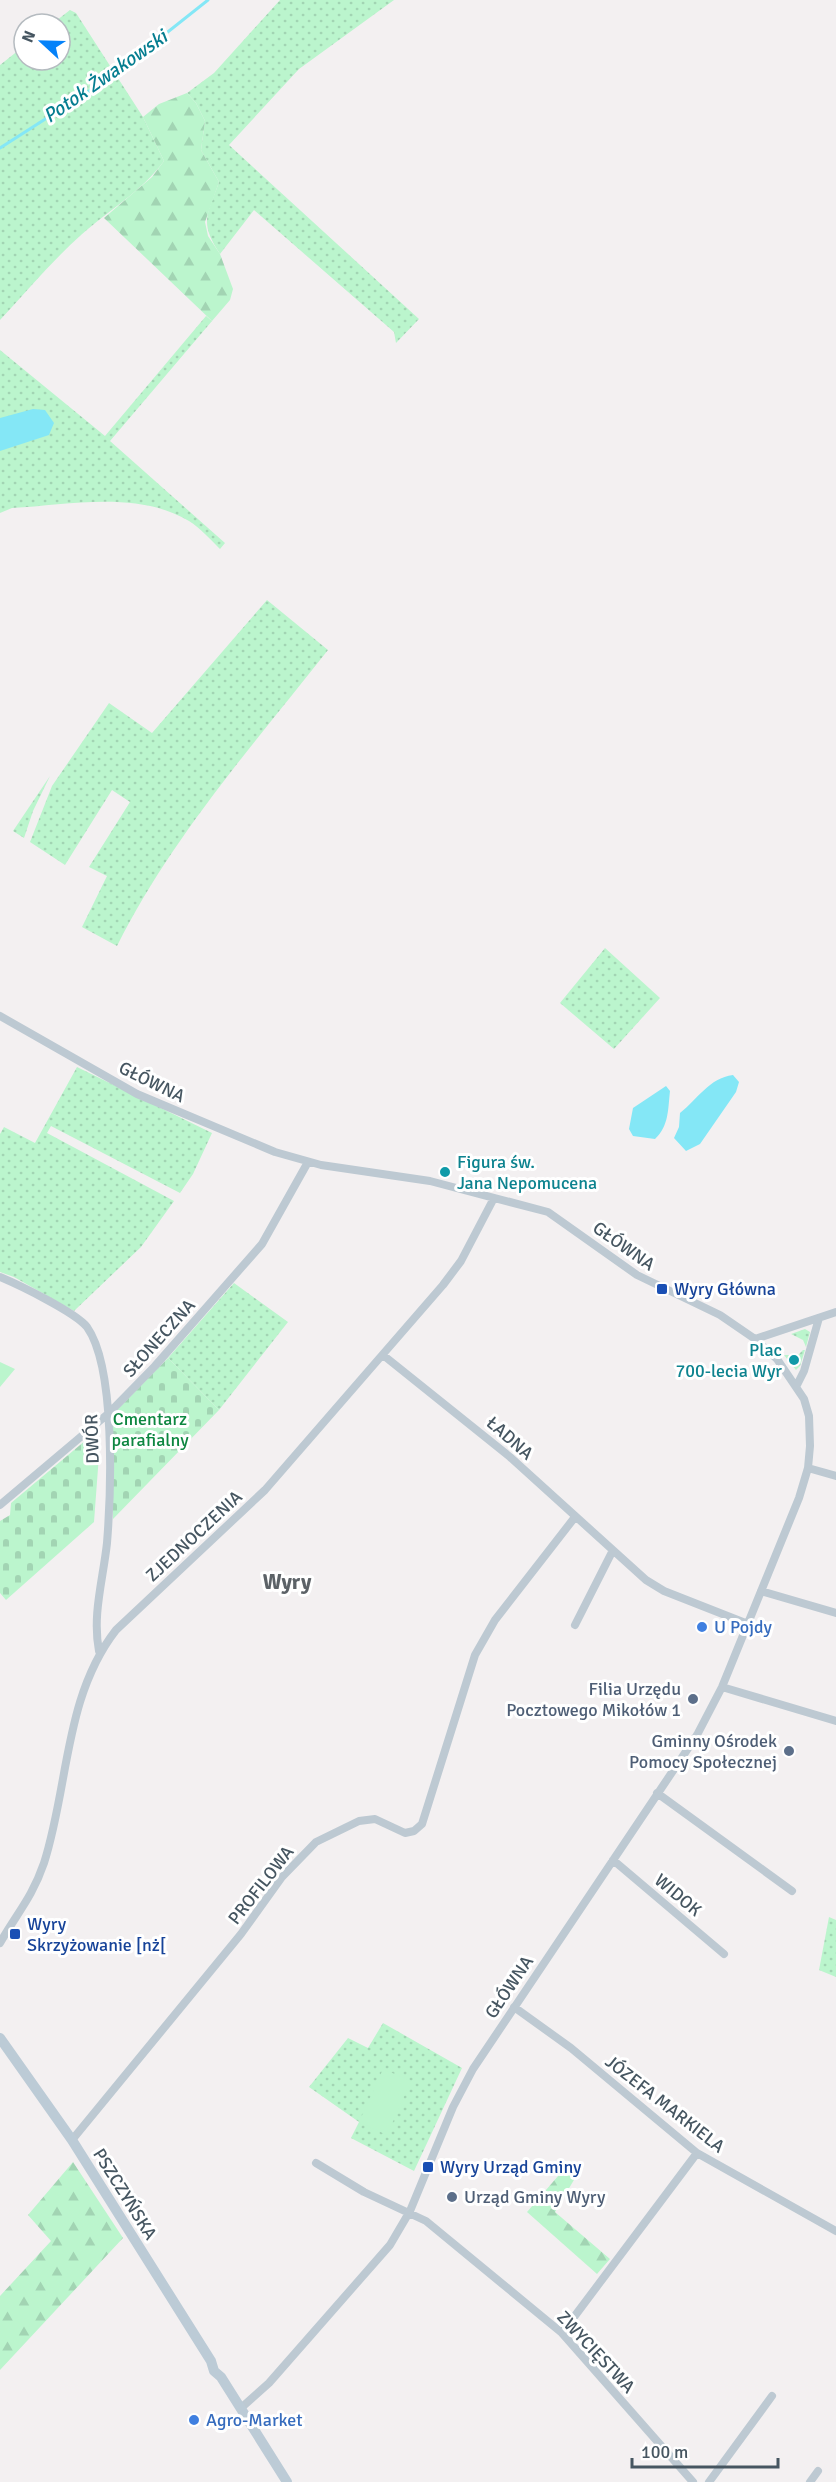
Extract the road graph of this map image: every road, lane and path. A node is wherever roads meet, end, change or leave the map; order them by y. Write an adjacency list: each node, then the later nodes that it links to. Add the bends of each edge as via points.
1 (0, 1016): 2 (street, GŁÓWNA, via 137,1094 219,1130)
2 (308, 1162): 3 (street, GŁÓWNA, via 430,1181); 10 (street, SŁONECZNA, via 262,1244)
3 (494, 1198): 7 (street, GŁÓWNA, via 548,1212 637,1275 720,1315); 8 (street, ZJEDNOCZENIA, via 461,1261)
4 (0, 1277): 10 (street, DWÓR, via 86,1327 96,1348)
5 (836, 1312): 6 (street)
6 (819, 1318): 7 (street); 9 (street)
7 (755, 1339): 9 (street, GŁÓWNA)
8 (383, 1355): 14 (street, ŁADNA, via 510,1457); 20 (street, ZJEDNOCZENIA, via 265,1490 116,1630)
9 (797, 1385): 11 (street, GŁÓWNA, via 810,1416)
10 (109, 1413): 13 (street, SŁONECZNA); 20 (street, DWÓR, via 107,1542 95,1629)
11 (808, 1468): 12 (street); 16 (street, GŁÓWNA)
12 (836, 1476)
13 (0, 1506)
14 (575, 1517): 15 (street, ŁADNA); 31 (street, PROFILOWA, via 480,1644 461,1692 422,1824 414,1832 405,1833 375,1819 360,1821 316,1842 282,1877 242,1934)
15 (612, 1552): 18 (street); 19 (street, ŁADNA, via 664,1590)
16 (761, 1591): 17 (street); 19 (street, GŁÓWNA)
17 (836, 1613)
18 (575, 1624)
19 (748, 1624): 21 (street, GŁÓWNA)
20 (99, 1652): 26 (street, ZJEDNOCZENIA, via 82,1688 44,1861 22,1912)
21 (722, 1687): 22 (street); 23 (street, GŁÓWNA)
22 (836, 1721)
23 (657, 1793): 24 (street, GŁÓWNA); 25 (street)
24 (613, 1860): 27 (street, WIDOK); 28 (street, GŁÓWNA)
25 (792, 1891)
26 (0, 1941)
27 (724, 1954)
28 (514, 2007): 32 (street, JÓZEFA MARKIELA, via 571,2048); 34 (street, GŁÓWNA, via 472,2069)
29 (0, 2038): 30 (main road, PSZCZYŃSKA)
30 (3, 2045): 31 (main road, PSZCZYŃSKA)
31 (72, 2140): 38 (main road, PSZCZYŃSKA, via 214,2371)
32 (697, 2153): 35 (street, JÓZEFA MARKIELA); 36 (street)
33 (316, 2163): 34 (street, via 372,2196)
34 (410, 2211): 36 (street, ZWYCIĘSTWA); 38 (street, GŁÓWNA, via 390,2245 269,2383)
35 (836, 2231)
36 (562, 2333): 41 (street, ZWYCIĘSTWA)
37 (772, 2396): 42 (street)
38 (241, 2408): 40 (main road, PSZCZYŃSKA)
39 (818, 2471): 43 (street)
40 (287, 2482)
41 (693, 2482)
42 (709, 2482)
43 (810, 2482)

